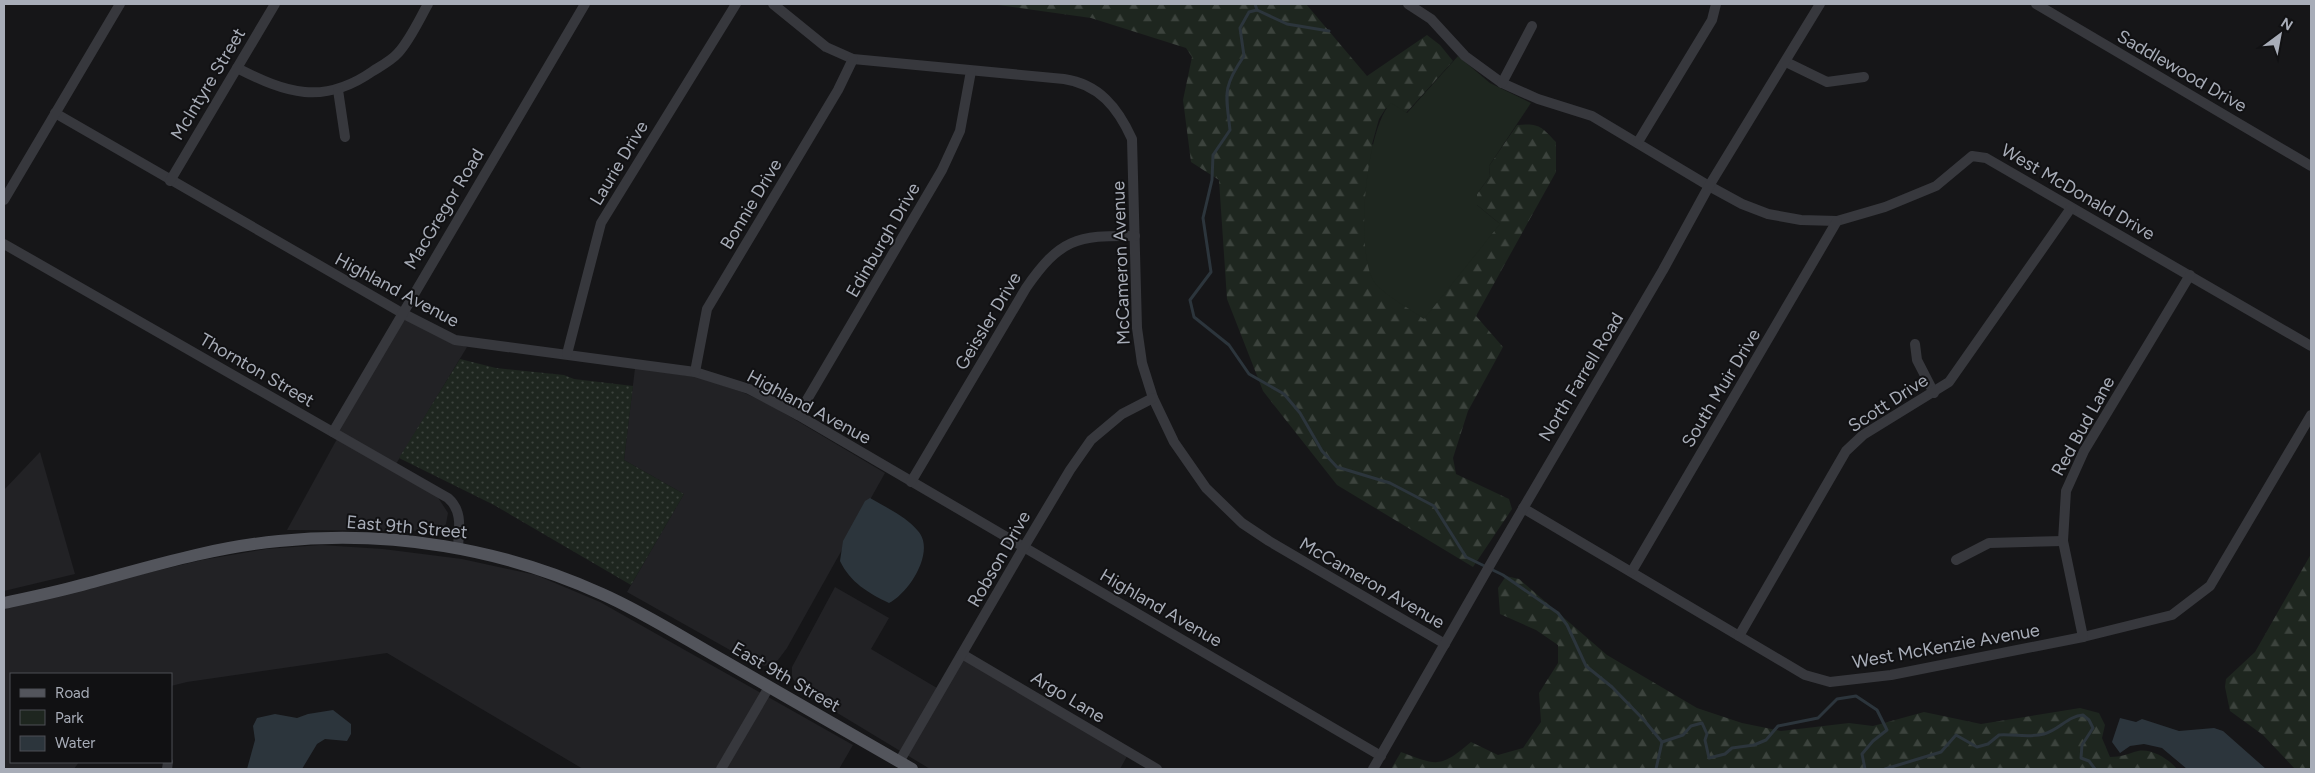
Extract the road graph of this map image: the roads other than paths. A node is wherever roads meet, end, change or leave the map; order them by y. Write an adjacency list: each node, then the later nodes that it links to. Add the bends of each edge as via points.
1 (120, 4): 19 (street)
2 (275, 4): 14 (street, McIntyre Street)
3 (428, 4): 18 (street, via 398,54)
4 (585, 4): 31 (street, MacGregor Road)
5 (736, 4): 34 (street, Laurie Drive, via 601,224)
6 (774, 4): 12 (street, McCameron Avenue, via 826,47)
7 (1408, 4): 17 (street, West McDonald Drive, via 1431,19 1465,56)
8 (1716, 4): 21 (street, via 1712,20)
9 (1820, 4): 13 (street, North Farrell Road)
10 (2036, 4): 22 (street, Saddlewood Drive)
11 (1532, 26): 17 (street)
12 (853, 59): 15 (street, McCameron Avenue); 35 (street, Bonnie Drive, via 838,90 707,309)
13 (1786, 62): 16 (street, via 1827,82); 24 (street, North Farrell Road)
14 (237, 68): 18 (street, via 267,84 306,94); 23 (street, McIntyre Street)
15 (971, 71): 28 (street, McCameron Avenue, via 1072,80 1097,91 1112,104 1132,139); 38 (street, Edinburgh Drive, via 960,131 942,170)
16 (1864, 77)
17 (1502, 83): 21 (street, West McDonald Drive, via 1538,99 1592,116)
18 (338, 90): 20 (street)
19 (55, 114): 23 (street, Highland Avenue); 25 (street)
20 (345, 137)
21 (1638, 142): 24 (street, West McDonald Drive)
22 (2311, 166)
23 (170, 181): 31 (street, Highland Avenue)
24 (1709, 186): 27 (street, West McDonald Drive, via 1768,214 1801,220); 42 (street, North Farrell Road)
25 (4, 200)
26 (2072, 208): 27 (street, West McDonald Drive, via 1986,158 1972,156 1936,186 1885,207); 30 (street, West McDonald Drive); 36 (street, Scott Drive, via 1955,375)
27 (1837, 221): 47 (street, South Muir Drive)
28 (1135, 236): 37 (street, McCameron Avenue, via 1137,328 1142,363); 41 (street, Geissler Drive, via 1096,235 1062,247 1044,263)
29 (4, 244): 40 (street, Thornton Street)
30 (2190, 275): 33 (street, West McDonald Drive); 43 (street, Red Bud Lane, via 2084,452 2066,491)
31 (402, 314): 34 (street, Highland Avenue, via 455,340); 40 (street, MacGregor Road)
32 (1915, 344): 36 (street, via 1917,360)
33 (2311, 346)
34 (567, 354): 35 (street, Highland Avenue)
35 (695, 372): 38 (street, Highland Avenue, via 748,389)
36 (1934, 393): 49 (street, Scott Drive, via 1863,436 1846,451)
37 (1153, 398): 45 (street, Robson Drive, via 1122,414 1091,440); 51 (street, McCameron Avenue, via 1189,466 1242,523)
38 (798, 415): 41 (street, Highland Avenue)
39 (2311, 415): 50 (street, West McKenzie Avenue, via 2210,586 2172,615)
40 (333, 432): 44 (street, Thornton Street, via 454,503 459,517)
41 (911, 482): 45 (street, Highland Avenue)
42 (1523, 508): 47 (street, West McKenzie Avenue); 51 (street, North Farrell Road)
43 (2063, 541): 46 (street, via 1989,543); 50 (street, Red Bud Lane)
44 (458, 547): 48 (main road, East 9th Street, via 385,539 277,541 149,566); 53 (main road, East 9th Street, via 520,562 603,594)
45 (1024, 547): 52 (street, Robson Drive); 54 (street, Highland Avenue)
46 (1956, 560)
47 (1632, 571): 49 (street, West McKenzie Avenue)
48 (4, 603)
49 (1739, 636): 50 (street, West McKenzie Avenue, via 1805,675 1830,682 1892,675)
50 (2083, 637)
51 (1445, 644): 54 (street, North Farrell Road)
52 (962, 654): 55 (street, Robson Drive); 58 (street, Argo Lane)
53 (769, 687): 55 (main road, East 9th Street); 56 (street)
54 (1381, 756): 59 (street, North Farrell Road)
55 (900, 762): 57 (main road, East 9th Street)
56 (720, 769)
57 (912, 769)
58 (1157, 769)
59 (1373, 769)

